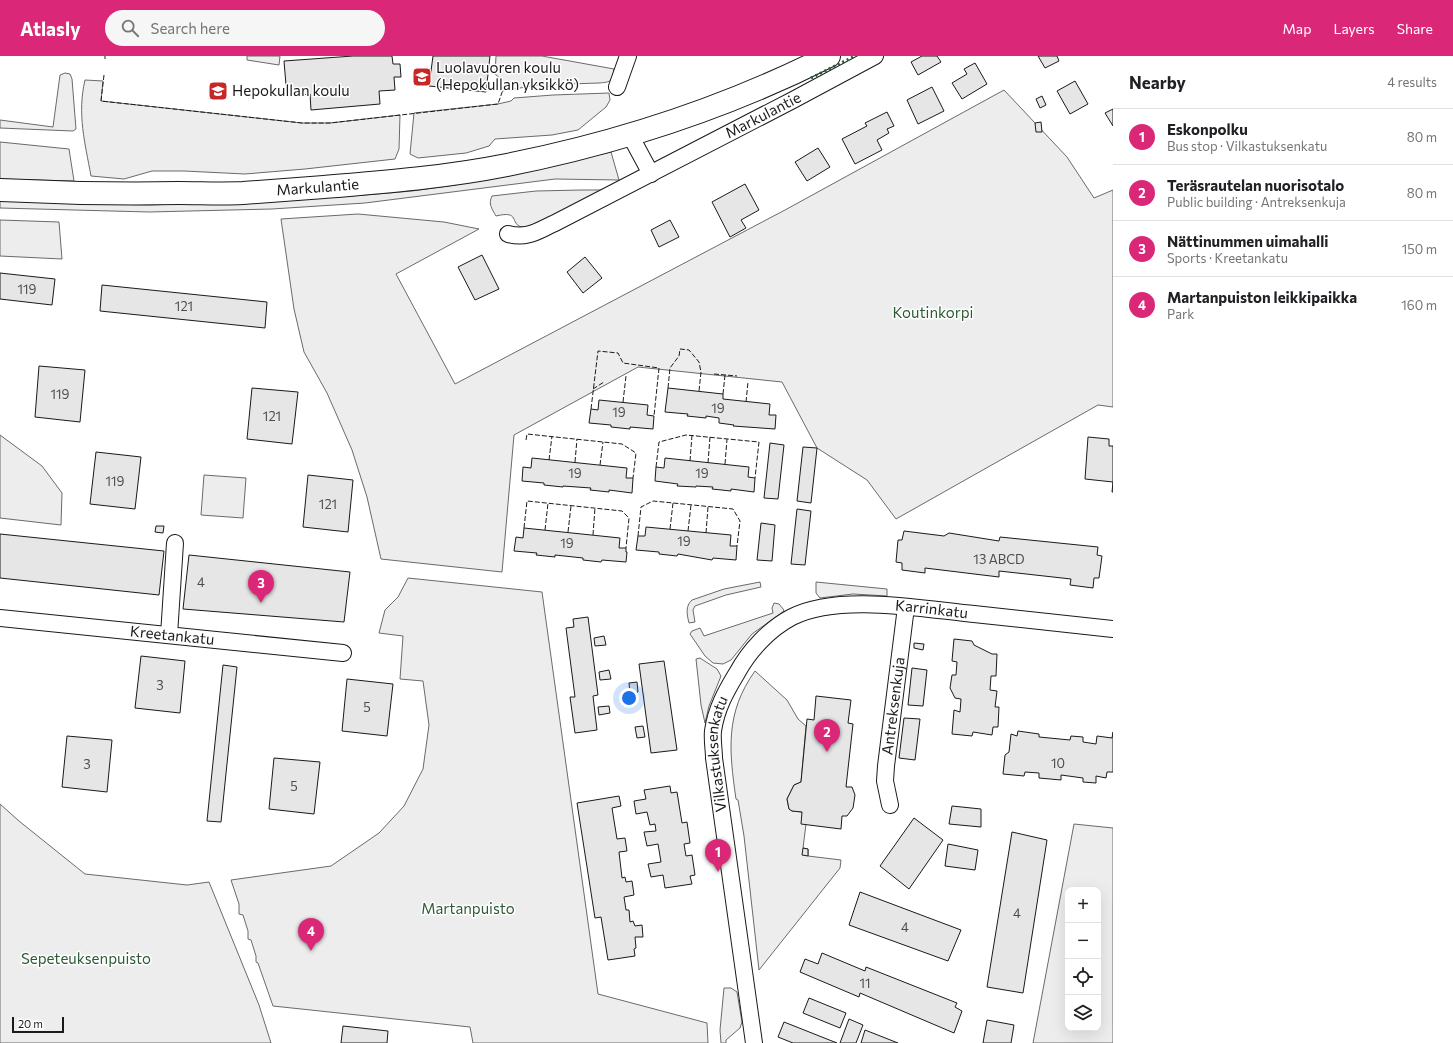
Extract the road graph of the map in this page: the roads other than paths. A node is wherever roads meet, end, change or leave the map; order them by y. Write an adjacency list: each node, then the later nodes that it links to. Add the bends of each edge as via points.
1 (628, 56): 4 (street)
2 (830, 56): 5 (main road, Markulantie, via 727,102)
3 (875, 56): 6 (street, Markulantie)
4 (617, 86)
5 (630, 135): 6 (street); 7 (main road, Markulantie, via 506,165 381,182 242,193 108,194)
6 (651, 174): 8 (street, Markulantie, via 530,235)
7 (0, 190)
8 (508, 234)
9 (175, 543): 13 (street)
10 (906, 607): 12 (street, Karrinkatu); 14 (street, Karrinkatu, via 857,604 811,611 783,623); 16 (street, Antreksenkuja, via 886,766 885,781)
11 (0, 618): 13 (street, Kreetankatu)
12 (1113, 628)
13 (169, 635): 15 (street, Kreetankatu)
14 (760, 642): 17 (street, Vilkastuksenkatu, via 740,667 725,692 713,732 714,758)
15 (343, 653)
16 (890, 805)
17 (754, 1043)

